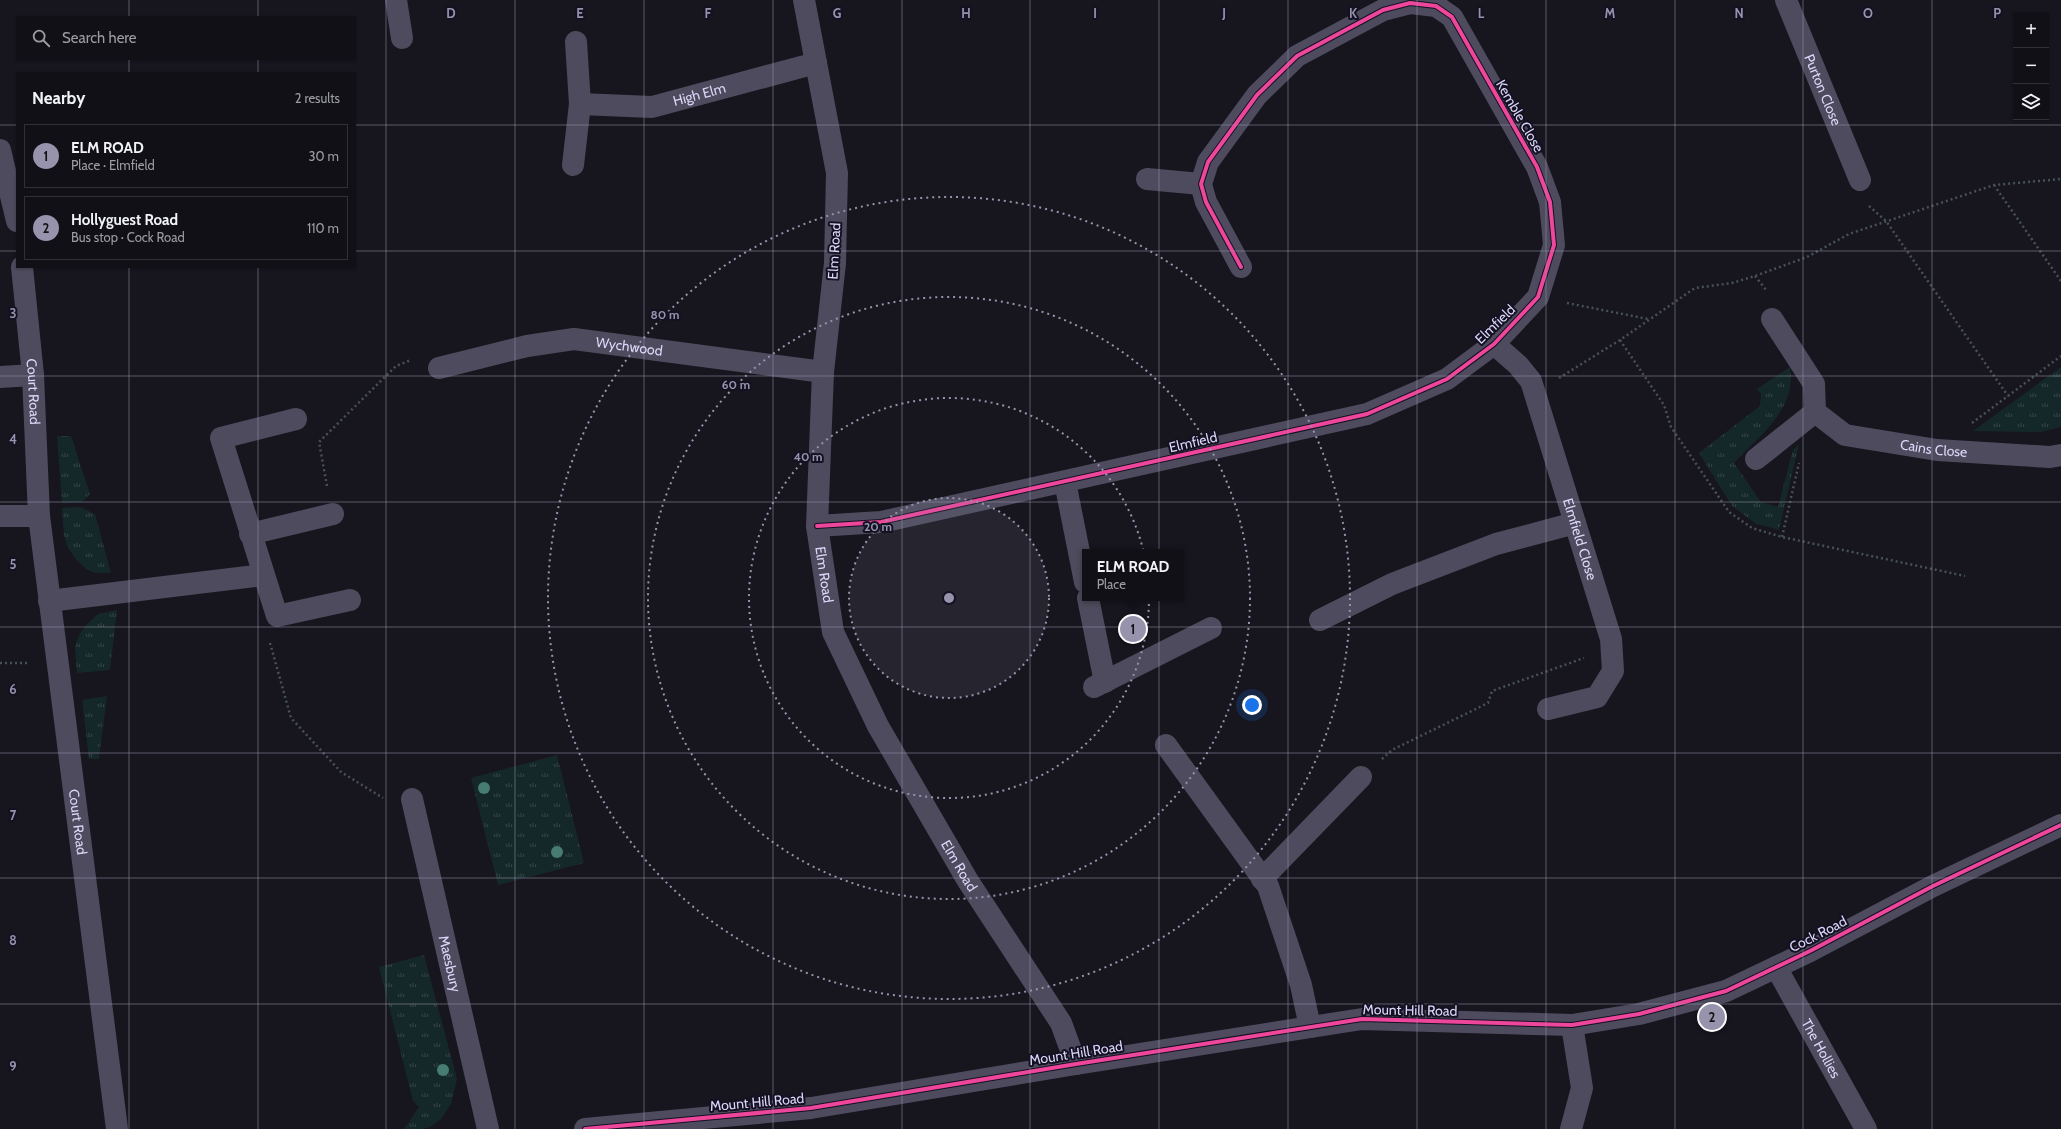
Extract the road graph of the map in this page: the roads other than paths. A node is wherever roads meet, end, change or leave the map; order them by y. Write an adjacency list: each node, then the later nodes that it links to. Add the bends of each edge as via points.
1 (396, 0): 5 (street)
2 (804, 0): 7 (street, Elm Road)
3 (1786, 0): 12 (street, Purton Close)
4 (1437, 3): 13 (street, Kemble Close, via 1410,3 1383,10 1297,56 1257,95 1230,129 1208,162); 17 (street, Kemble Close, via 1452,17 1537,167 1550,202 1554,245)
5 (402, 38)
6 (576, 42): 8 (street)
7 (816, 63): 8 (street, High Elm, via 652,108); 21 (street, Elm Road, via 837,173 835,263)
8 (580, 104): 10 (street)
9 (0, 150): 14 (street)
10 (573, 165)
11 (1147, 179): 13 (street)
12 (1860, 180)
13 (1201, 184): 16 (street, via 1206,202)
14 (16, 217)
15 (22, 268): 22 (street, Court Road)
16 (1241, 268)
17 (1538, 297): 19 (street, Elmfield)
18 (1772, 319): 24 (street, via 1814,384)
19 (1494, 344): 28 (street, Elmfield, via 1447,379 1367,414); 32 (street, Elmfield Close, via 1518,365 1531,381)
20 (438, 368): 21 (street, Wychwood, via 527,346 574,339)
21 (823, 372): 33 (street, Elm Road)
22 (33, 374): 23 (street); 31 (street, Court Road)
23 (0, 377)
24 (1815, 412): 26 (street, Cains Close, via 1845,435 1937,450 2050,457); 27 (street)
25 (296, 419): 34 (street, via 221,438)
26 (2061, 455)
27 (1756, 459)
28 (1065, 482): 33 (street, Elmfield, via 881,522); 35 (street)
29 (333, 514): 34 (street)
30 (0, 516): 31 (street)
31 (39, 516): 38 (street, Court Road)
32 (1575, 523): 40 (street, via 1481,550 1392,584); 42 (street, Elmfield Close, via 1611,639 1613,670 1597,697)
33 (817, 526): 51 (street, Elm Road, via 833,632 878,726 968,881 1061,1023)
34 (250, 534): 36 (street)
35 (1082, 567)
36 (263, 575): 37 (street, via 276,616); 38 (street)
37 (350, 600)
38 (50, 601): 52 (street, Court Road)
39 (1088, 601): 41 (street, via 1099,684)
40 (1320, 620)
41 (1211, 628)
42 (1548, 709)
43 (1166, 745): 47 (street)
44 (1361, 777): 47 (street)
45 (412, 799): 53 (street, Maesbury)
46 (2061, 825): 48 (street, Cock Road, via 1940,883 1810,952)
47 (1262, 879): 50 (street, via 1268,886 1300,986)
48 (1776, 967): 49 (street, Cock Road, via 1726,991 1639,1014); 56 (street, The Hollies)
49 (1572, 1025): 50 (street, Mount Hill Road, via 1362,1019); 55 (street, via 1582,1088)
50 (1310, 1027): 51 (street, Mount Hill Road)
51 (1076, 1064): 54 (street, Mount Hill Road, via 811,1108)
52 (117, 1129)
53 (488, 1129)
54 (585, 1129)
55 (1571, 1129)
56 (1866, 1129)

